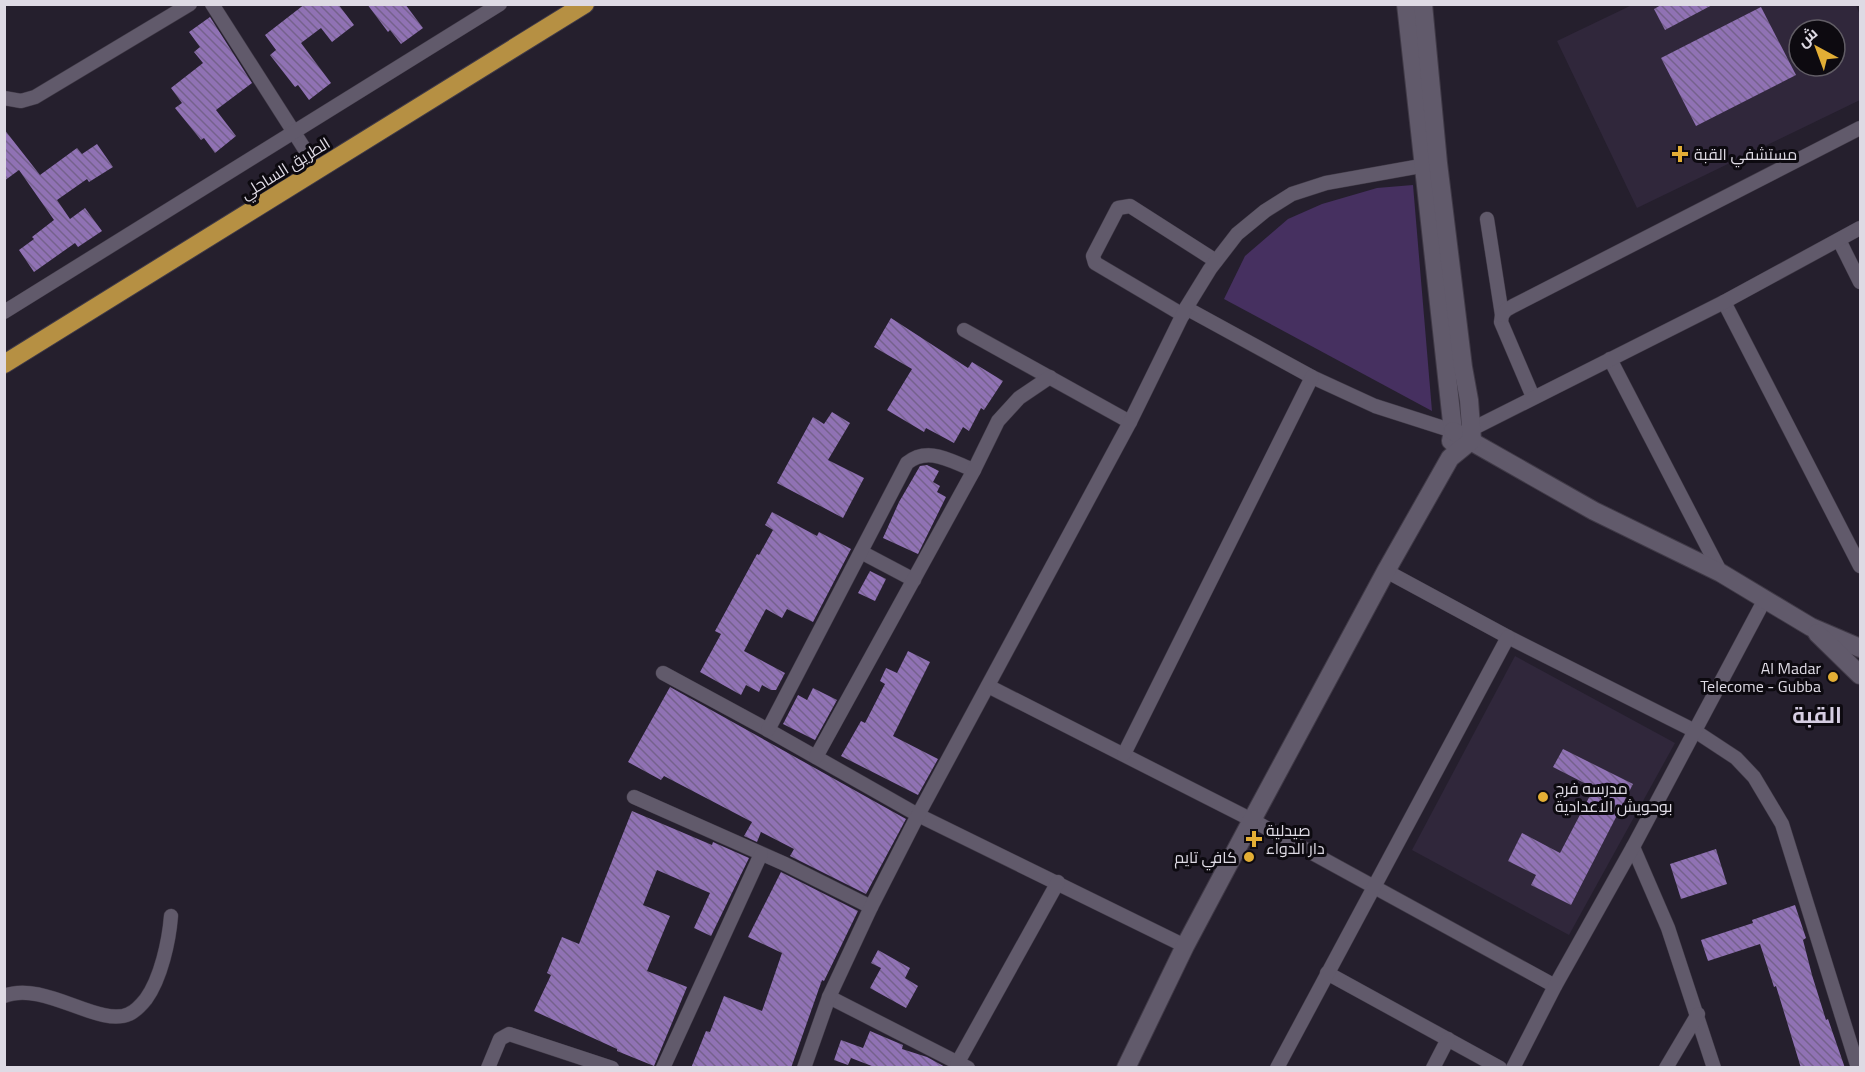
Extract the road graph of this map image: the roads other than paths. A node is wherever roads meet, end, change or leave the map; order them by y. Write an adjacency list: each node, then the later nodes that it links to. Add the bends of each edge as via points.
1 (190, 4): 7 (street, via 35,97 21,101)
2 (212, 4): 9 (street)
3 (501, 4): 9 (street)
4 (585, 4): 11 (highway, الطريق الساحلي)
5 (1406, 4): 10 (main road)
6 (1423, 4): 10 (main road)
7 (4, 98)
8 (1860, 128): 20 (street)
9 (294, 133): 11 (street); 19 (street)
10 (1432, 164): 15 (street, via 1326,183 1292,194 1237,234); 28 (main road); 29 (main road)
11 (318, 170): 23 (highway, الطريق الساحلي)
12 (1487, 219): 20 (street)
13 (1860, 228): 14 (street)
14 (1839, 240): 16 (street); 17 (street)
15 (1216, 261): 18 (street); 18 (street, via 1130,206 1118,208 1093,256 1095,263)
16 (1860, 282)
17 (1724, 302): 22 (street); 33 (street)
18 (1185, 311): 25 (street); 27 (street)
19 (4, 312)
20 (1502, 315): 26 (street, via 1504,331)
21 (964, 330): 24 (street)
22 (1610, 359): 26 (street); 35 (street)
23 (4, 364)
24 (1050, 377): 27 (street); 31 (street, via 998,420)
25 (1312, 377): 28 (street, via 1376,406); 46 (street)
26 (1533, 397): 29 (street)
27 (1130, 422): 43 (street)
28 (1453, 431): 29 (main road); 30 (main road)
29 (1472, 435): 30 (main road); 35 (main road, via 1594,511)
30 (1450, 458): 34 (main road)
31 (974, 470): 32 (street, via 927,453 915,456 907,463); 36 (street)
32 (861, 552): 36 (street); 44 (street)
33 (1860, 566)
34 (1386, 571): 39 (street); 50 (main road)
35 (1721, 573): 37 (main road)
36 (914, 580): 47 (street)
37 (1765, 599): 38 (main road); 45 (street)
38 (1811, 627): 40 (main road); 42 (main road)
39 (1508, 637): 45 (street); 54 (street)
40 (1860, 648)
41 (663, 673): 44 (street)
42 (1860, 675)
43 (988, 686): 46 (street); 49 (street)
44 (768, 730): 47 (street)
45 (1695, 731): 51 (street); 64 (street, via 1736,758 1754,777 1782,824)
46 (1124, 754): 50 (street)
47 (816, 757): 49 (street)
48 (634, 797): 52 (street)
49 (918, 815): 53 (street); 55 (street)
50 (1251, 820): 54 (street); 57 (main road)
51 (1633, 848): 59 (street); 62 (street, via 1668,928)
52 (761, 854): 55 (street); 69 (street)
53 (1058, 882): 57 (street); 66 (street)
54 (1374, 886): 58 (street); 59 (street)
55 (871, 907): 61 (street)
56 (171, 916): 60 (street, via 169,938 153,989 128,1015 111,1016 87,1010 52,996)
57 (1185, 946): 71 (main road)
58 (1328, 973): 65 (street); 72 (street)
59 (1555, 986): 75 (street)
60 (4, 996)
61 (829, 997): 66 (street); 70 (street)
62 (1698, 1014): 76 (street); 77 (street)
63 (1860, 1021): 64 (street)
64 (1846, 1026): 78 (street)
65 (1448, 1039): 73 (street); 74 (street)
66 (961, 1066)
67 (489, 1068): 68 (street, via 500,1039 509,1034)
68 (612, 1068)
69 (663, 1068)
70 (804, 1068)
71 (1126, 1068)
72 (1277, 1068)
73 (1433, 1068)
74 (1500, 1068)
75 (1512, 1068)
76 (1666, 1068)
77 (1714, 1068)
78 (1858, 1068)

